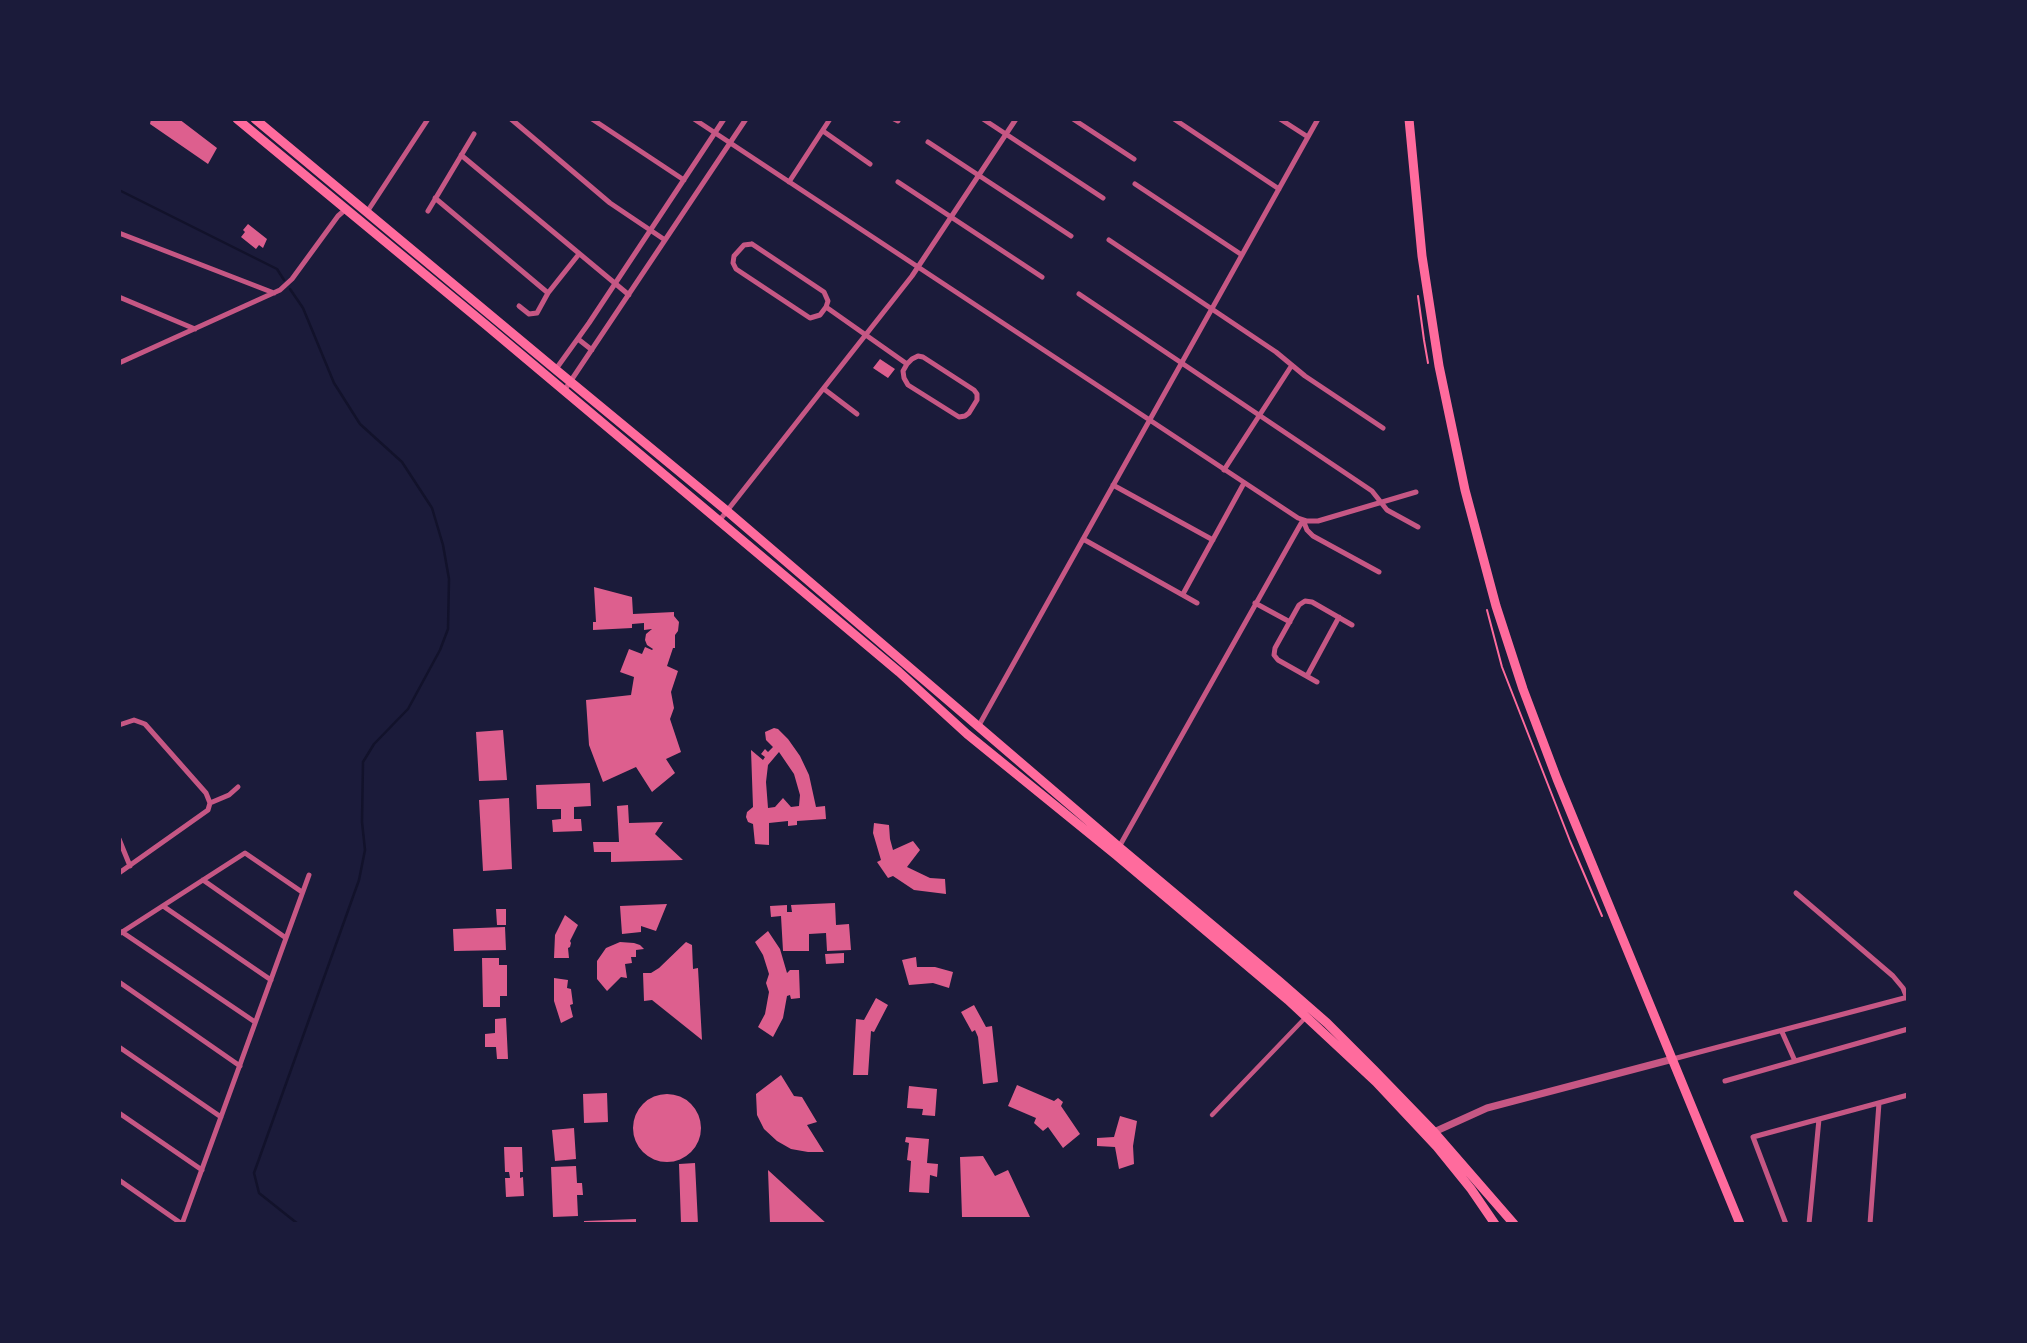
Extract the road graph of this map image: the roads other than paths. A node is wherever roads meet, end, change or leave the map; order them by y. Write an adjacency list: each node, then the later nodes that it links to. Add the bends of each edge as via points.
1 (237, 119): 35 (main road)
2 (255, 119): 37 (main road)
3 (428, 119): 37 (street)
4 (592, 119): 28 (street)
5 (694, 119): 18 (street)
6 (724, 119): 18 (street)
7 (746, 119): 23 (street)
8 (830, 119): 17 (street)
9 (982, 119): 20 (street)
10 (1016, 119): 20 (street)
11 (1073, 119): 25 (street)
12 (1174, 119): 32 (street)
13 (1280, 119): 21 (street)
14 (1318, 119): 21 (street)
15 (1409, 119): 117 (main road, via 1430,317 1456,453 1485,567 1548,755)
16 (514, 120): 39 (street, via 604,199)
17 (822, 131): 26 (street); 29 (street)
18 (715, 133): 23 (street); 28 (street)
19 (474, 134): 24 (street)
20 (1006, 134): 27 (street); 34 (street)
21 (1308, 137): 32 (street)
22 (928, 142): 27 (street)
23 (730, 143): 29 (street); 42 (street)
24 (461, 155): 33 (street); 44 (street)
25 (1134, 159)
26 (870, 164)
27 (979, 176): 38 (street); 41 (street)
28 (684, 180): 39 (street)
29 (789, 182): 46 (street)
30 (898, 182): 38 (street)
31 (1135, 184): 45 (street)
32 (1279, 189): 45 (street)
33 (435, 198): 36 (street); 50 (street)
34 (1102, 198)
35 (346, 209): 49 (street, via 292,279); 68 (main road)
36 (428, 211)
37 (367, 212): 65 (main road)
38 (951, 217): 46 (street); 47 (street)
39 (650, 230): 42 (street); 48 (street)
40 (119, 233): 49 (street)
41 (1071, 236)
42 (665, 240): 52 (street)
43 (1109, 240): 56 (street)
44 (579, 254): 48 (street); 50 (street)
45 (1242, 255): 56 (street)
46 (918, 267): 58 (street); 71 (street)
47 (1042, 277)
48 (615, 283): 52 (street); 59 (street)
49 (274, 293): 57 (street)
50 (548, 293): 54 (street, via 534,315)
51 (1079, 294): 62 (street)
52 (629, 295): 60 (street)
53 (119, 297): 57 (street)
54 (519, 306)
55 (826, 307): 55 (street, via 824,292 752,244 744,245 734,256 736,269 810,318); 58 (street)
56 (1212, 309): 62 (street); 64 (street)
57 (195, 329): 61 (street)
58 (866, 334): 63 (street); 67 (street)
59 (578, 339): 60 (street); 65 (street)
60 (592, 350): 66 (street)
61 (120, 362)
62 (1181, 363): 70 (street); 71 (street)
63 (907, 364): 63 (street, via 923,357 974,390 977,400 969,413 959,417 908,385 903,371)
64 (1292, 365): 70 (street); 72 (street)
65 (555, 369): 66 (main road)
66 (570, 382): 68 (street); 78 (main road)
67 (824, 388): 69 (street); 78 (street)
68 (564, 391): 80 (main road)
69 (857, 414)
70 (1259, 416): 73 (street); 77 (street, via 1372,491)
71 (1150, 421): 73 (street); 75 (street)
72 (1383, 428)
73 (1224, 470): 74 (street)
74 (1244, 483): 79 (street); 83 (street)
75 (1113, 485): 82 (street); 83 (street)
76 (1416, 492): 77 (street)
77 (1381, 502): 79 (street, via 1318,521); 81 (street)
78 (727, 510): 80 (street); 94 (main road)
79 (1303, 520): 84 (street, via 1313,536); 87 (street)
80 (719, 522): 95 (main road)
81 (1419, 527)
82 (1083, 539): 85 (street); 94 (street)
83 (1213, 540): 85 (street)
84 (1379, 572)
85 (1183, 594): 86 (street)
86 (1198, 603)
87 (1255, 603): 89 (street); 99 (street)
88 (1339, 617): 89 (street, via 1305,601); 90 (street); 91 (street)
89 (1290, 622): 91 (street, via 1274,655)
90 (1352, 625)
91 (1307, 676): 92 (street)
92 (1317, 682)
93 (119, 725): 97 (street, via 134,720 150,729)
94 (978, 727): 95 (main road); 99 (main road)
95 (967, 734): 112 (main road)
96 (237, 787): 97 (street)
97 (210, 803): 100 (street, via 208,810)
98 (119, 839): 100 (street)
99 (1119, 847): 127 (main road, via 1327,1023)
100 (130, 866): 101 (street)
101 (119, 873)
102 (309, 874): 104 (street)
103 (203, 880): 104 (street, via 245,853); 106 (street); 108 (street)
104 (302, 892): 108 (street)
105 (1796, 893): 111 (street, via 1893,976)
106 (163, 906): 107 (street); 109 (street)
107 (121, 933): 113 (street)
108 (286, 938): 109 (street)
109 (271, 980): 113 (street)
110 (119, 982): 119 (street)
111 (1908, 998): 115 (street)
112 (1306, 1017): 124 (street); 131 (main road, via 1437,1147)
113 (256, 1022): 119 (street)
114 (1908, 1029): 118 (street)
115 (1782, 1032): 117 (street); 118 (street)
116 (119, 1047): 125 (street)
117 (1673, 1059): 127 (street, via 1487,1108); 133 (main road)
118 (1795, 1061): 120 (street)
119 (240, 1066): 125 (street)
120 (1725, 1081)
121 (1908, 1095): 122 (street)
122 (1879, 1103): 126 (street); 136 (street)
123 (119, 1112): 128 (street)
124 (1212, 1115)
125 (221, 1117): 128 (street)
126 (1819, 1119): 134 (street, via 1754,1137); 135 (street)
127 (1434, 1132): 132 (main road)
128 (202, 1170): 130 (street)
129 (119, 1180): 130 (street)
130 (183, 1224)
131 (1495, 1224)
132 (1514, 1224)
133 (1740, 1224)
134 (1786, 1224)
135 (1809, 1224)
136 (1870, 1224)

